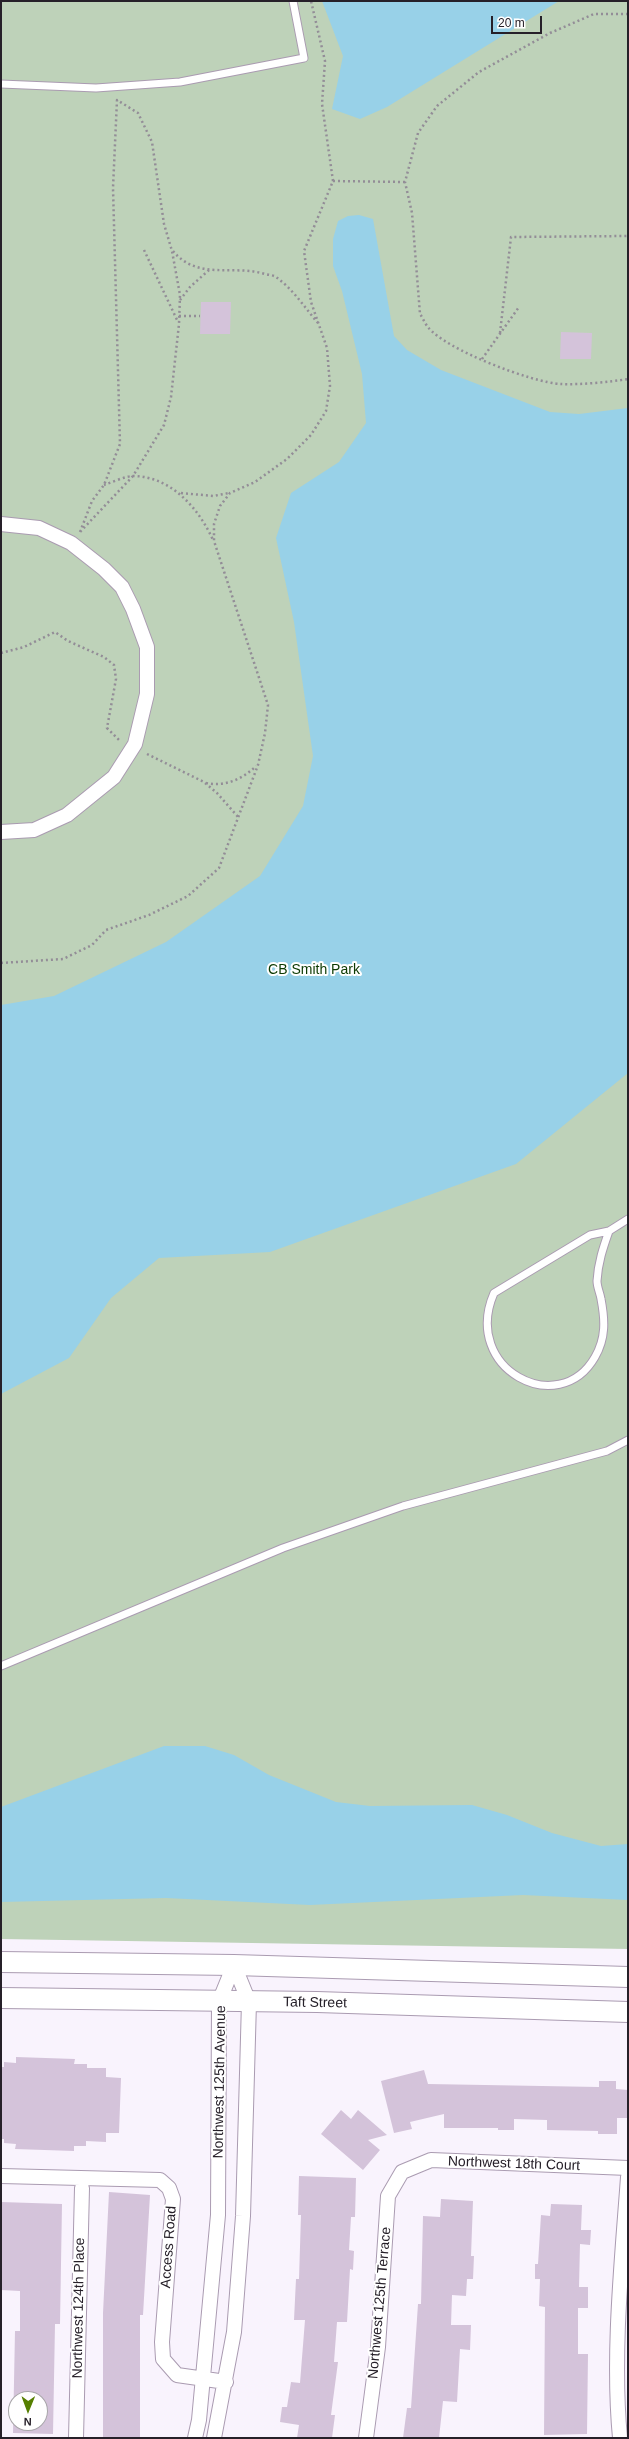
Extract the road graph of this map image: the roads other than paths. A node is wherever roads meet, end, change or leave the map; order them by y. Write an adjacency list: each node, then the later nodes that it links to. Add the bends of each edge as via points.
1 (292, 1): 2 (lane, via 304,58 174,83 96,88)
2 (1, 84)
3 (1, 524): 4 (street, via 39,528 75,537 122,587 134,609 147,647 145,701 135,744 114,776 67,815 34,830)
4 (1, 832)
5 (628, 1219): 6 (lane)
6 (610, 1231): 6 (lane, via 590,1235 494,1293 488,1307 486,1324 491,1349 501,1364 516,1378 550,1385 566,1382 582,1373 594,1358 603,1338 605,1319 597,1283 599,1259)
7 (628, 1440): 8 (lane, via 607,1451 403,1506 283,1548)
8 (1, 1666)
9 (1, 1962): 10 (street)
10 (234, 1965): 11 (street); 13 (street, Northwest 125th Avenue); 14 (street, Northwest 125th Avenue)
11 (628, 1977)
12 (1, 1998): 13 (street, Taft Street)
13 (219, 2002): 14 (street, Taft Street); 21 (street, Northwest 125th Avenue, via 218,2215)
14 (249, 2002): 15 (street, Taft Street); 22 (street, Northwest 125th Avenue, via 243,2216 234,2332)
15 (628, 2012)
16 (628, 2168): 17 (street, Northwest 18th Court, via 431,2160)
17 (402, 2172): 26 (street, Northwest 125th Terrace, via 388,2196 378,2347)
18 (1, 2176): 20 (street, Access Road)
19 (628, 2177): 27 (street, via 620,2281 617,2410)
20 (83, 2183): 21 (street, Access Road, via 160,2180 169,2188 173,2199 162,2342 163,2359 177,2375); 23 (street, Northwest 124th Place)
21 (202, 2379): 22 (street, Access Road); 24 (street, Northwest 125th Avenue)
22 (226, 2382): 25 (street, Northwest 125th Avenue)
23 (76, 2438)
24 (195, 2438)
25 (214, 2438)
26 (366, 2438)
27 (620, 2438)

